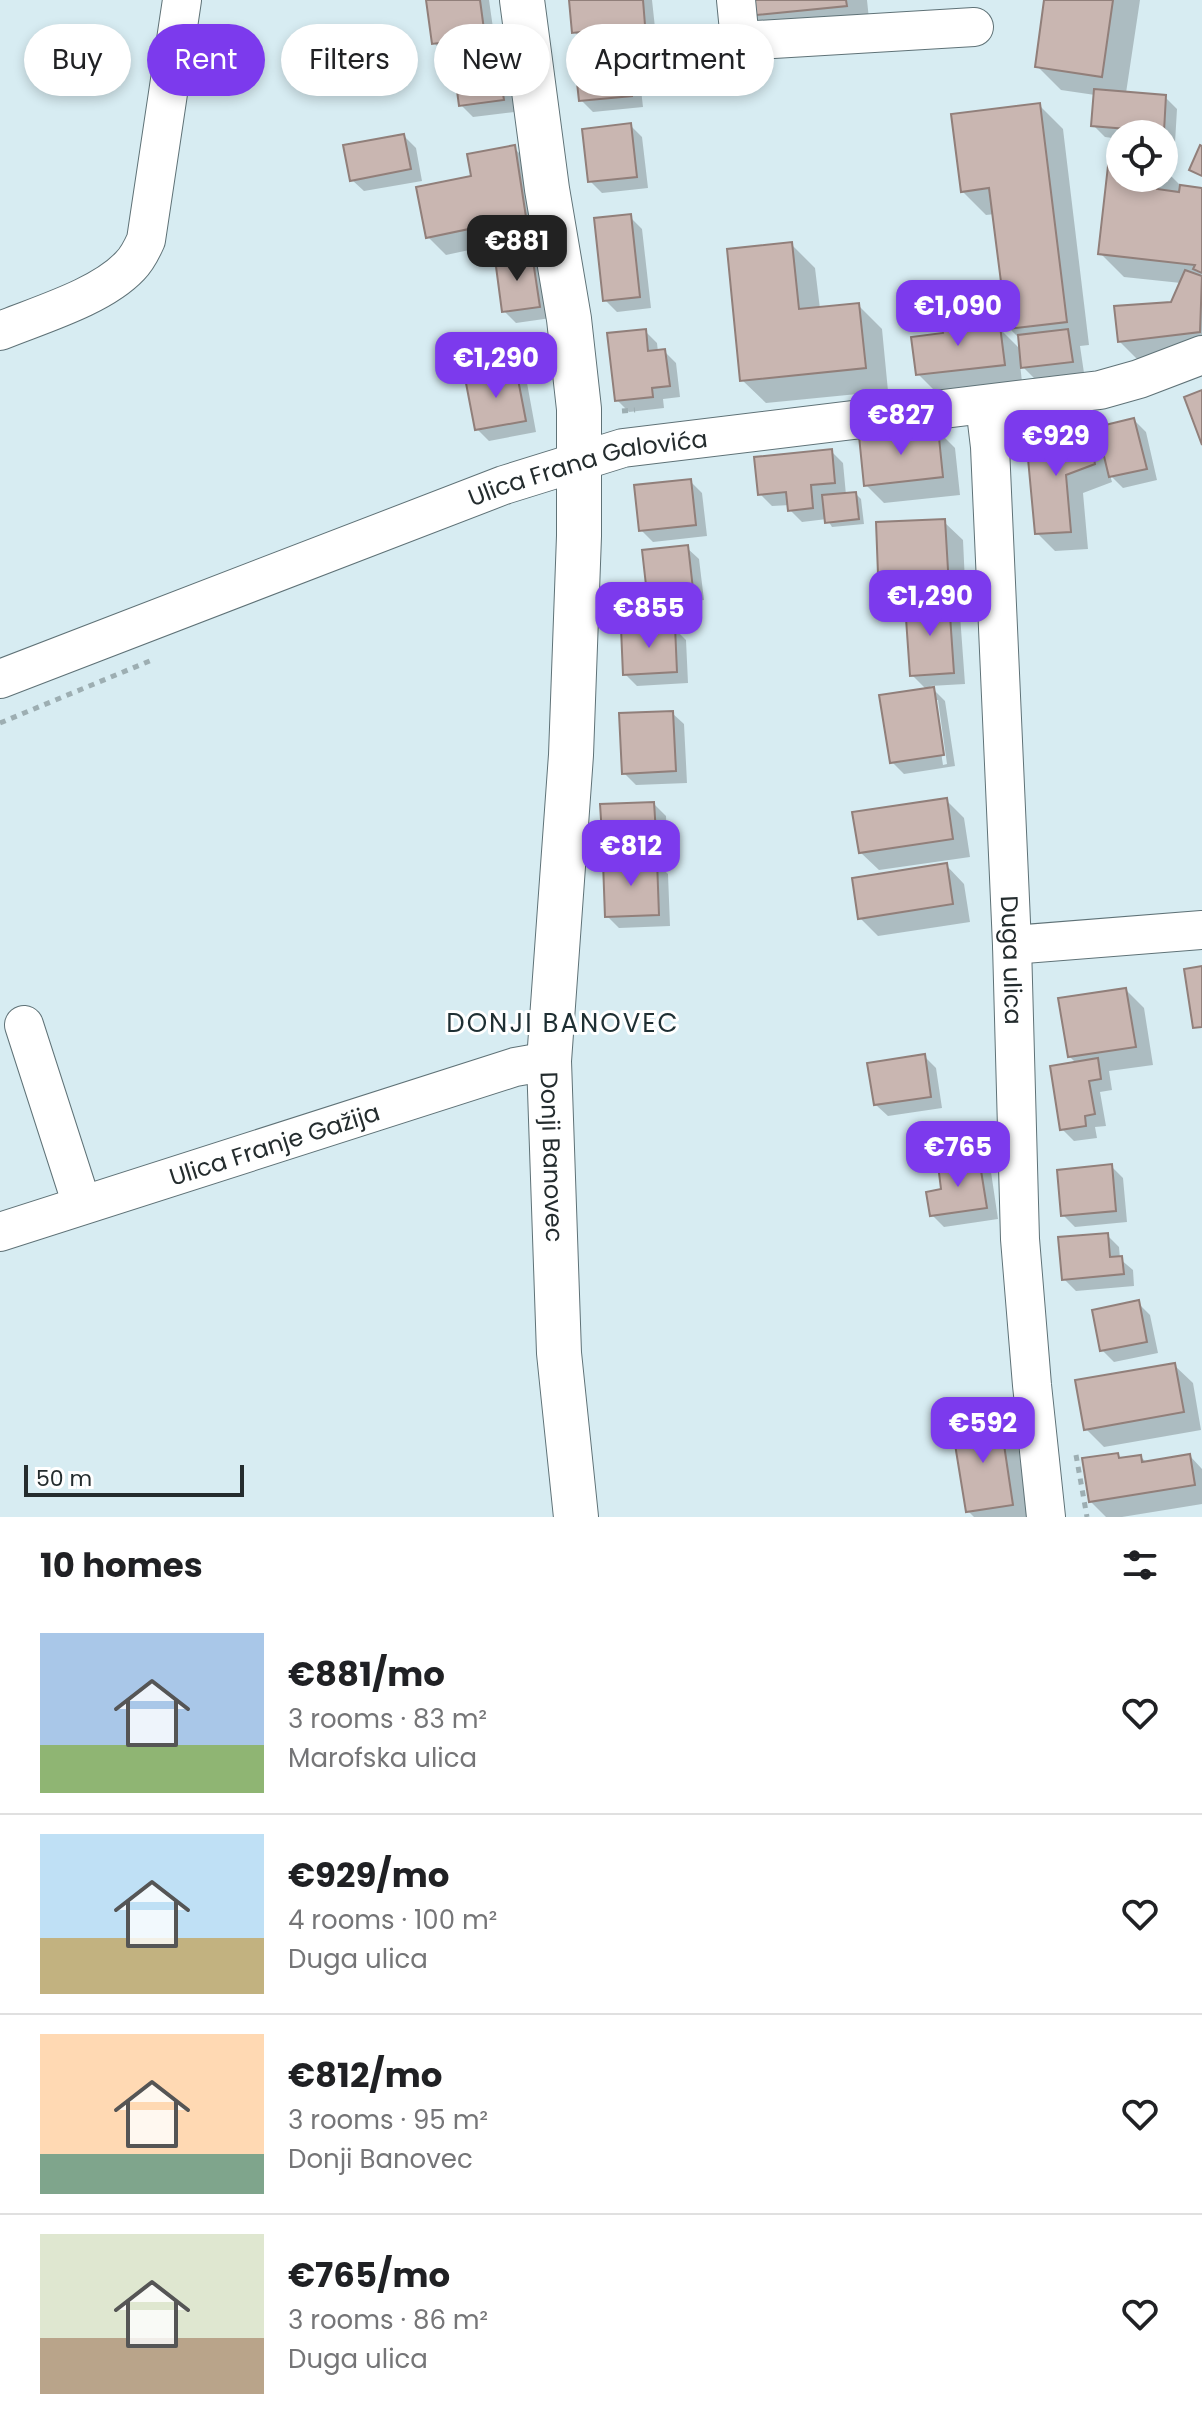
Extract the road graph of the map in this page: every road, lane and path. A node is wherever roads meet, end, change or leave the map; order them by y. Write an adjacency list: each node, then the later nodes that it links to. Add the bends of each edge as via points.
1 (182, 0): 5 (street, via 146,240 139,254 99,290)
2 (522, 0): 8 (main road, Donji Banovec, via 569,319)
3 (736, 0): 4 (street, via 740,41)
4 (974, 27)
5 (0, 331)
6 (1202, 355): 7 (street, Ulica Frana Galovića, via 1100,390)
7 (985, 405): 8 (street, Ulica Frana Galovića, via 636,446); 11 (street, Duga ulica)
8 (580, 461): 9 (street, Ulica Frana Galovića, via 504,485); 13 (main road, Donji Banovec, via 571,755)
9 (0, 679)
10 (1202, 930): 11 (street)
11 (1012, 945): 17 (street, Duga ulica, via 1020,1239)
12 (24, 1025): 14 (street)
13 (549, 1061): 14 (street, Ulica Franje Gažija, via 515,1067); 16 (main road, Donji Banovec, via 559,1353)
14 (82, 1205): 15 (street, Ulica Franje Gažija)
15 (0, 1232)
16 (576, 1517)
17 (1046, 1517)

